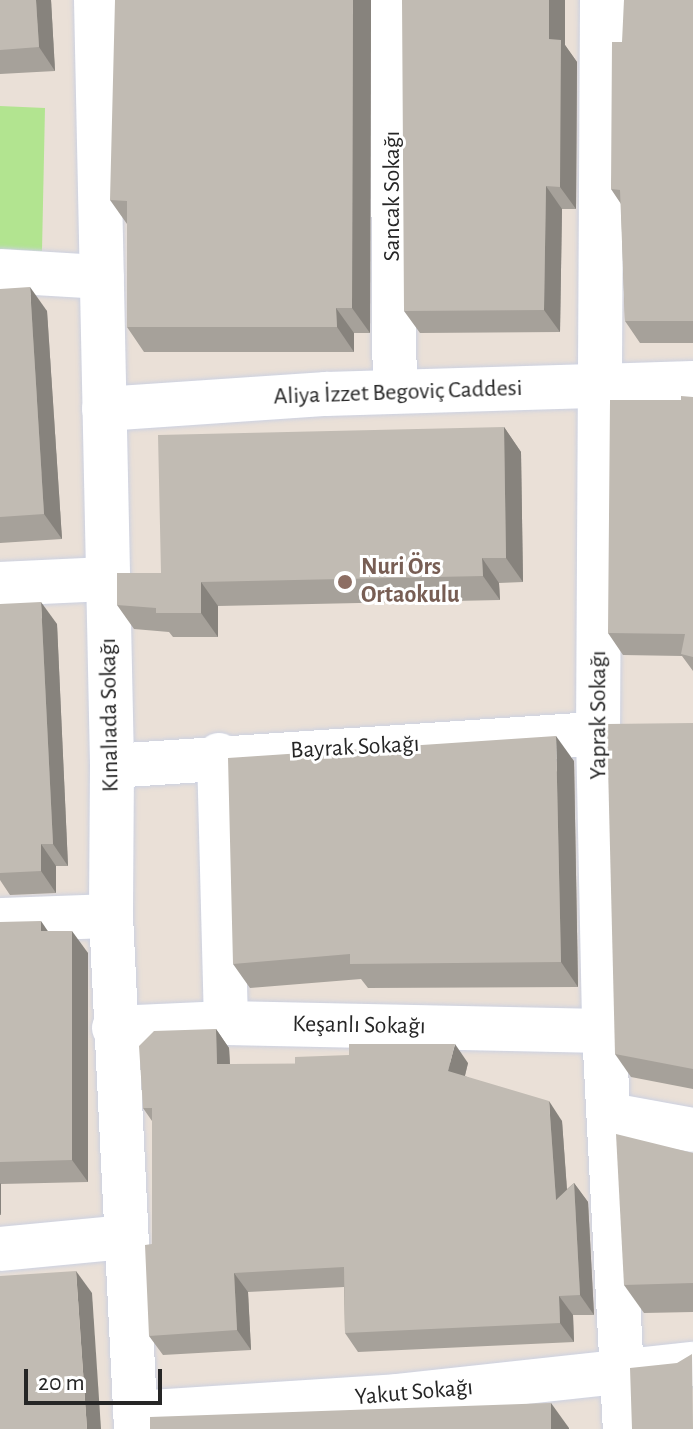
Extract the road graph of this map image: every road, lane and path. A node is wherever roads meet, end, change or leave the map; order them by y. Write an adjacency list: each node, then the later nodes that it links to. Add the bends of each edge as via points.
1 (96, 0): 5 (street, Kınalıada Sokağı)
2 (392, 0): 8 (street, Sancak Sokağı)
3 (602, 0): 7 (street, Yaprak Sokağı)
4 (0, 271): 5 (street)
5 (102, 277): 9 (street, Kınalıada Sokağı)
6 (693, 383): 7 (street, Aliya İzzet Begoviç Caddesi)
7 (601, 385): 8 (street, Aliya İzzet Begoviç Caddesi); 12 (street, Yaprak Sokağı)
8 (395, 391): 9 (street, Aliya İzzet Begoviç Caddesi)
9 (104, 409): 10 (street, Kınalıada Sokağı)
10 (106, 579): 11 (street); 14 (street, Kınalıada Sokağı)
11 (0, 584)
12 (598, 734): 13 (street, Bayrak Sokağı); 19 (street, Yaprak Sokağı)
13 (219, 755): 14 (street, Bayrak Sokağı); 17 (street)
14 (112, 766): 15 (street, Kınalıada Sokağı)
15 (111, 916): 16 (street); 18 (street, Kınalıada Sokağı)
16 (0, 920)
17 (226, 1023): 18 (street, Keşanlı Sokağı); 19 (street, Keşanlı Sokağı)
18 (114, 1028): 22 (street, Kınalıada Sokağı)
19 (604, 1031): 20 (street, Yaprak Sokağı)
20 (611, 1115): 21 (street); 25 (street, Yaprak Sokağı)
21 (693, 1130)
22 (125, 1237): 23 (street); 26 (street, Kınalıada Sokağı)
23 (0, 1249)
24 (693, 1364): 25 (street, Yakut Sokağı)
25 (625, 1371): 26 (street, Yakut Sokağı); 27 (street, Yaprak Sokağı)
26 (135, 1421)
27 (625, 1429)

